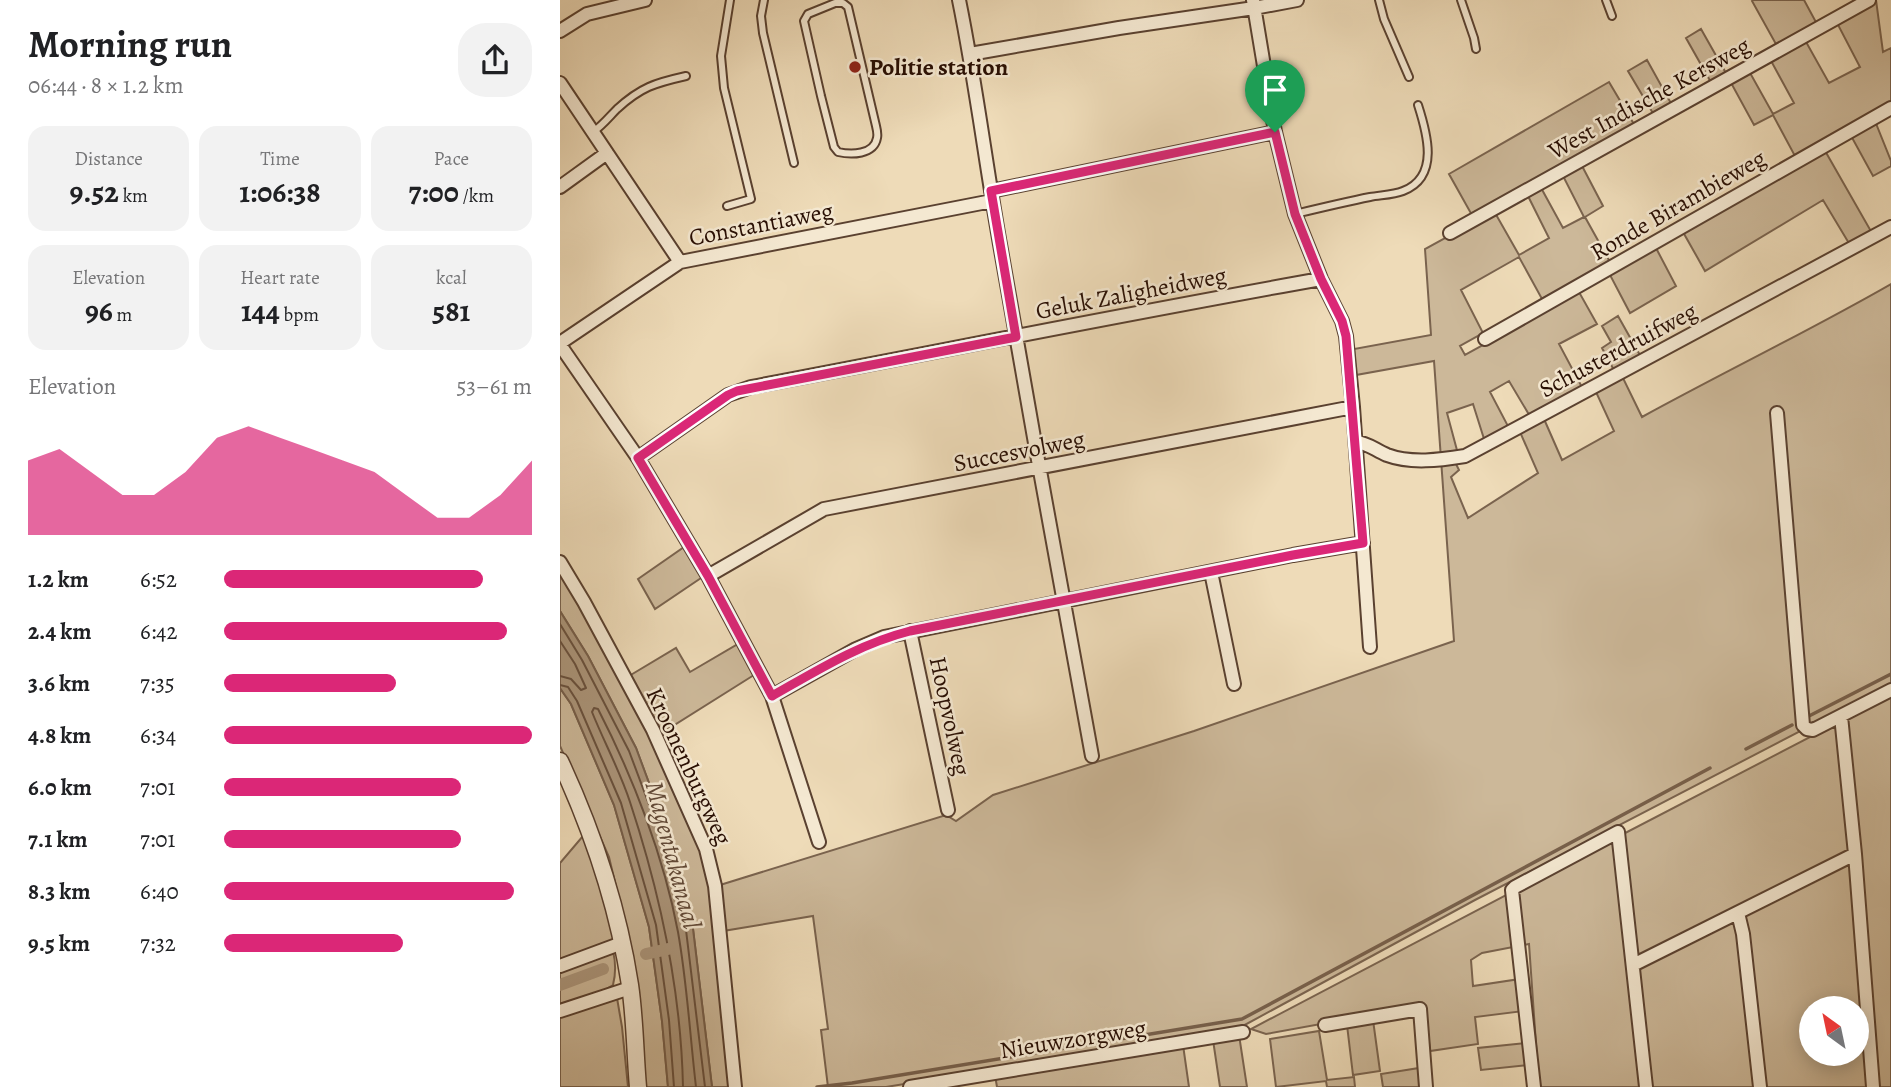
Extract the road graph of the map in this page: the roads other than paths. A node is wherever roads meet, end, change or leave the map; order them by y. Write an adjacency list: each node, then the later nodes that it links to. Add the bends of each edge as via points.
1 (645, 0): 14 (street, via 587,15)
2 (730, 0): 28 (lane, via 721,56 724,88 751,199)
3 (764, 0): 25 (lane, via 763,33)
4 (812, 0): 12 (lane)
5 (959, 0): 16 (street)
6 (1297, 0): 11 (street)
7 (1379, 0): 18 (lane)
8 (1461, 0): 15 (lane)
9 (1606, 0): 13 (lane)
10 (1869, 0): 31 (street, West Indische Kersweg)
11 (1253, 4): 16 (street); 23 (street)
12 (816, 10): 12 (lane, via 804,21 834,147 856,155 874,145 877,137 848,7 835,3)
13 (1612, 16)
14 (560, 31)
15 (1476, 49)
16 (970, 54): 27 (street)
17 (686, 76): 22 (lane, via 643,88)
18 (1409, 77)
19 (560, 83): 22 (street)
20 (1418, 104): 29 (lane, via 1428,150 1419,181 1402,191)
21 (1891, 108): 35 (street, Ronde Birambieweg)
22 (593, 132): 24 (street)
23 (1275, 132): 27 (street, Constantiaweg); 29 (street)
24 (607, 153): 26 (street); 32 (street)
25 (794, 163)
26 (560, 187)
27 (992, 196): 32 (street, Constantiaweg); 34 (street)
28 (727, 206)
29 (1295, 214): 33 (street)
30 (1891, 227): 39 (street, Schusterdruifweg, via 1465,456 1414,460)
31 (1450, 233)
32 (680, 262): 36 (street, Constantiaweg)
33 (1321, 279): 34 (street, Geluk Zaligheidweg); 37 (street, via 1346,336)
34 (1016, 337): 40 (street, Geluk Zaligheidweg, via 737,391); 41 (street)
35 (1485, 339)
36 (560, 344): 40 (street)
37 (1353, 407): 39 (street); 41 (street, Succesvolweg)
38 (1777, 413): 52 (street, via 1803,725 1813,730)
39 (1356, 442): 42 (street)
40 (638, 458): 45 (street)
41 (1040, 468): 45 (street, Succesvolweg, via 824,509); 46 (street)
42 (1363, 543): 44 (street); 48 (street)
43 (560, 562): 67 (street, Kroonenburgweg, via 653,730 706,849 715,886)
44 (1212, 572): 46 (street); 49 (street)
45 (708, 576): 51 (street)
46 (1064, 600): 47 (street); 53 (street)
47 (910, 631): 51 (street, via 856,649); 55 (street, Hoopvolweg)
48 (1370, 647)
49 (1234, 684)
50 (1891, 690): 52 (street)
51 (772, 696): 56 (street)
52 (1841, 716): 57 (street)
53 (1092, 755)
54 (560, 761): 59 (street, via 600,858)
55 (948, 810)
56 (820, 842)
57 (1855, 854): 58 (street); 73 (street)
58 (1738, 913): 61 (street); 72 (street)
59 (622, 943): 60 (street); 62 (street)
60 (560, 965)
61 (1633, 965): 70 (street, via 1618,832 1511,890); 71 (street)
62 (630, 988): 63 (street); 66 (street)
63 (560, 1011)
64 (1325, 1025): 69 (street, via 1420,1009)
65 (1244, 1032): 68 (street, Nieuwzorgweg)
66 (638, 1087)
67 (736, 1087)
68 (910, 1087)
69 (1426, 1087)
70 (1534, 1087)
71 (1646, 1087)
72 (1760, 1087)
73 (1873, 1087)

